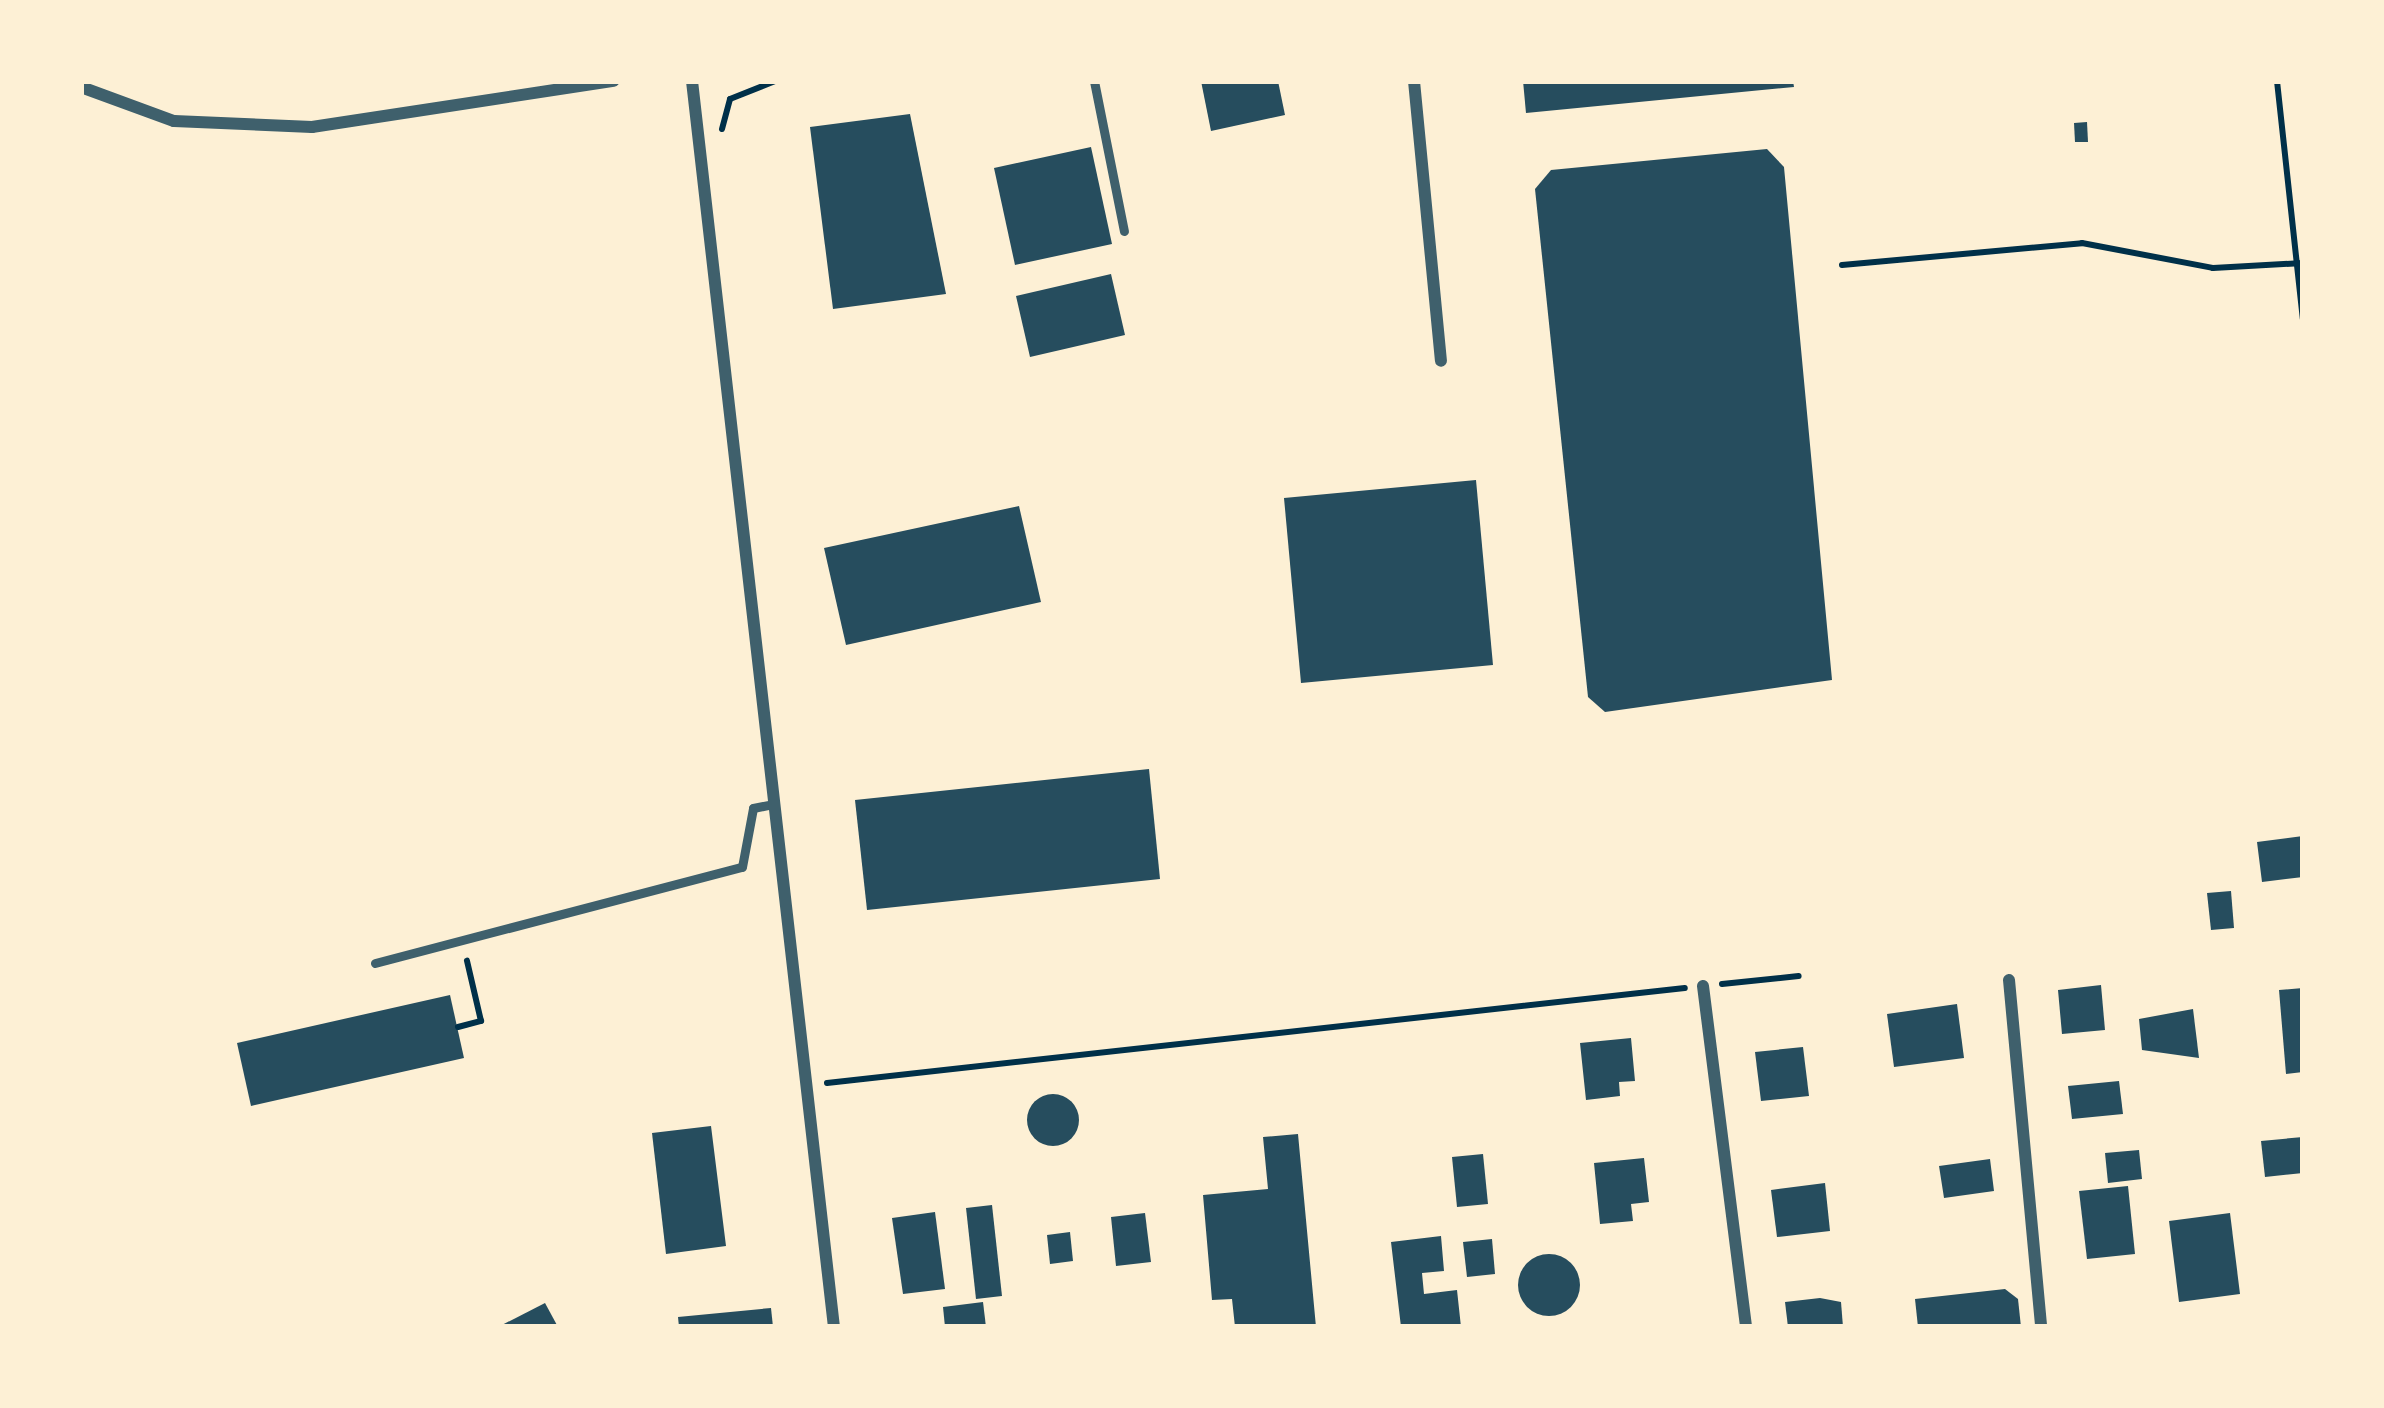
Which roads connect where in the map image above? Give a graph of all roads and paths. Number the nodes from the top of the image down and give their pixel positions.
1 (614, 81) edge
2 (692, 81) edge
3 (1094, 81) edge
4 (1414, 81) edge
5 (2276, 81) edge
6 (81, 87) edge
7 (1124, 231) dead end
8 (2300, 263) edge
9 (1842, 265) dead end
10 (2303, 320) edge
11 (1441, 361) dead end
12 (773, 804) junction
13 (463, 942) junction
14 (375, 962) dead end
15 (1799, 976) dead end
16 (2009, 980) dead end
17 (1702, 986) junction
18 (458, 1027) dead end
19 (806, 1086) junction
20 (834, 1327) edge
21 (1746, 1327) edge
22 (2041, 1327) edge

1 - 6 street
2 - 12 street
3 - 7 lane
4 - 11 street
5 - 8 path
8 - 9 path
8 - 10 path
12 - 13 lane
12 - 19 street
13 - 14 lane
13 - 18 path
15 - 17 path
16 - 22 street
17 - 19 path
17 - 21 street
19 - 20 street

